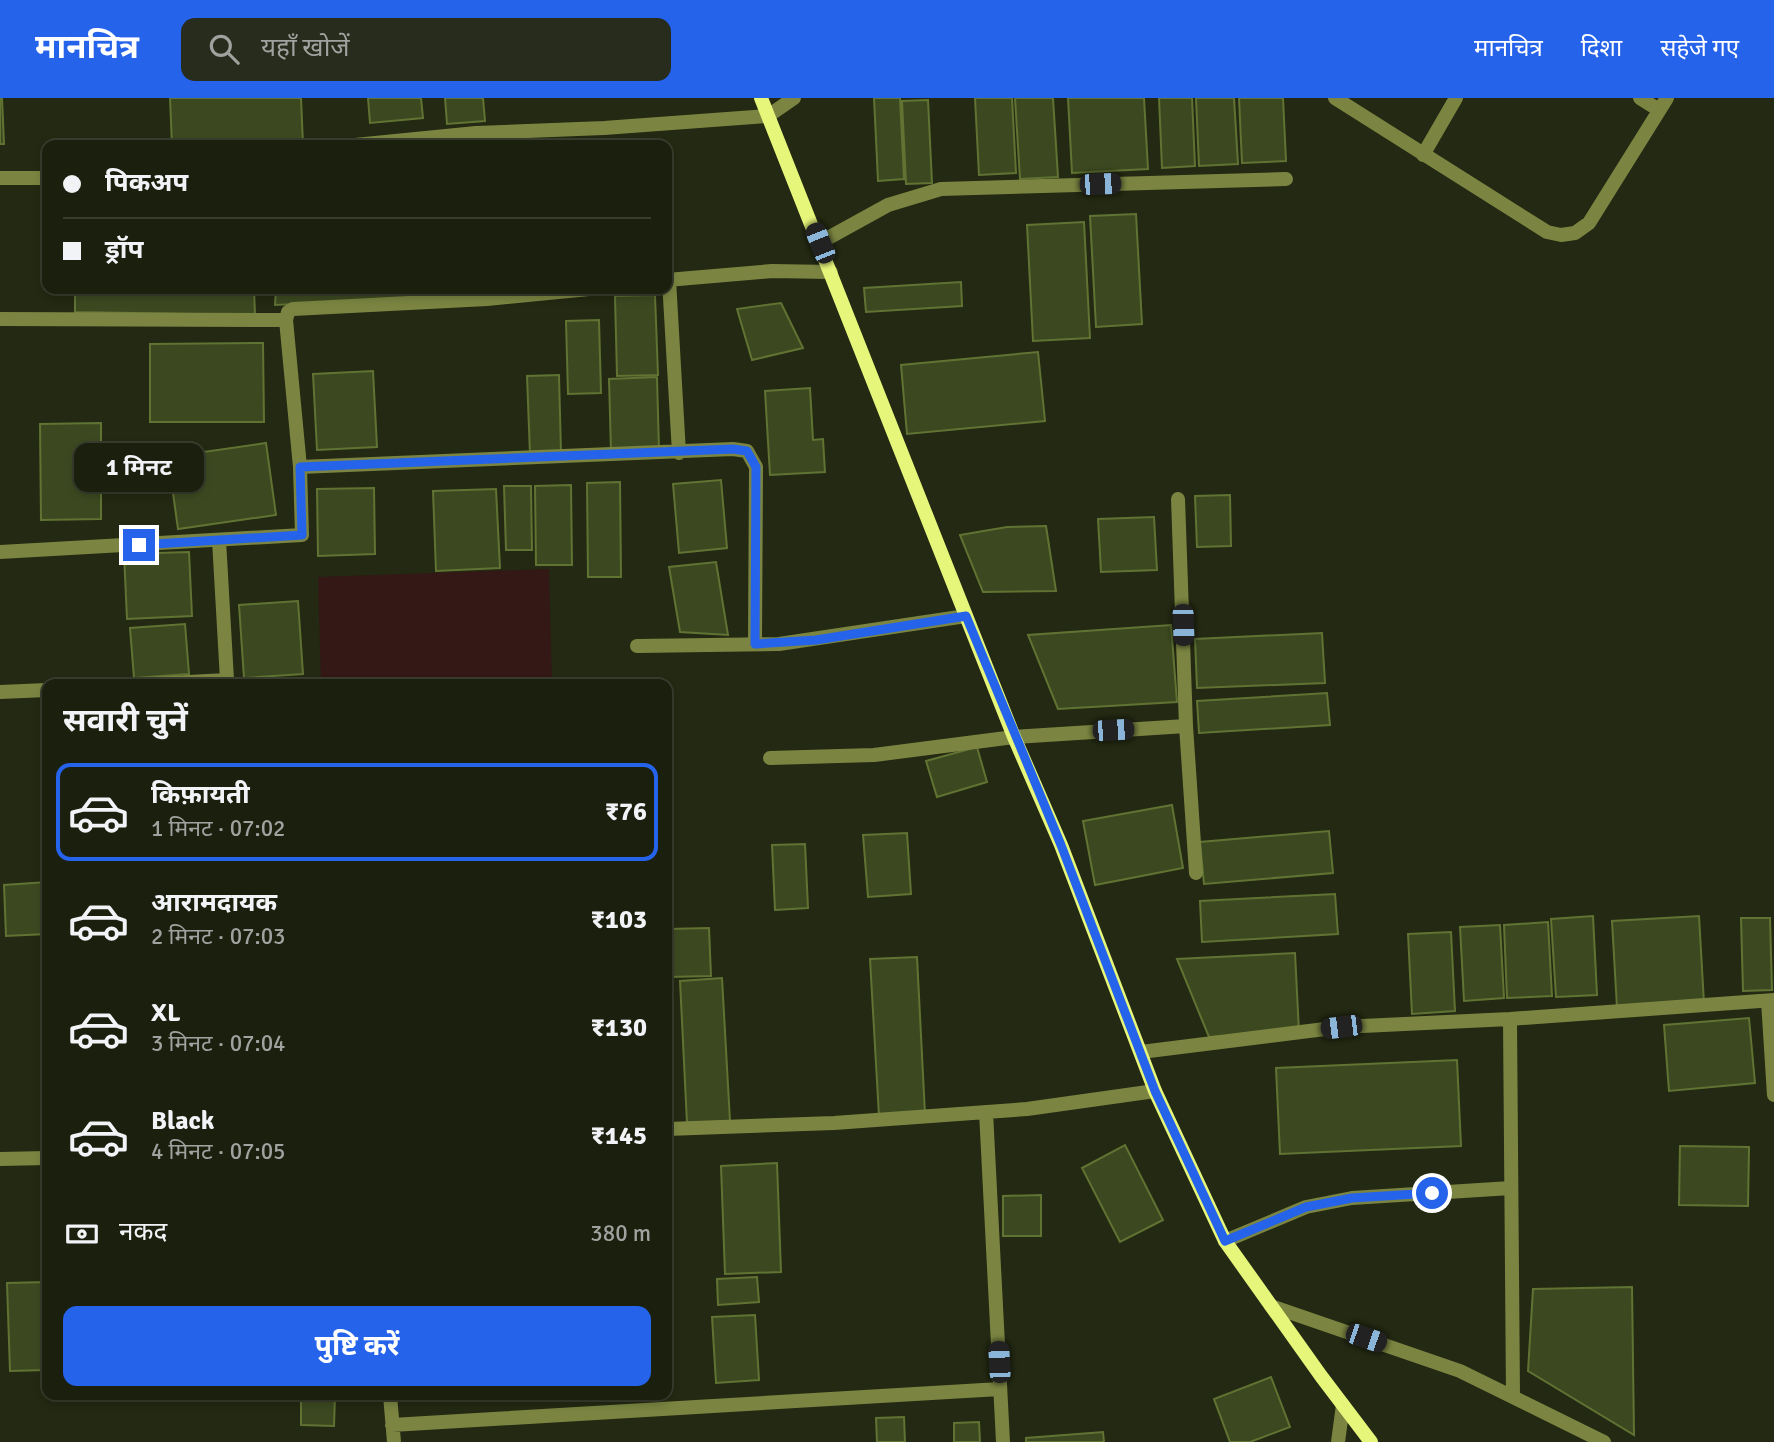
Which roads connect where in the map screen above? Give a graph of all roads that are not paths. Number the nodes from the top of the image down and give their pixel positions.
1 (761, 98) edge
2 (794, 98) edge
3 (1335, 98) edge
4 (1456, 98) edge
5 (1640, 98) edge
6 (1663, 104) edge
7 (768, 116) junction
8 (405, 140) edge
9 (1423, 155) junction
10 (0, 178) edge
11 (42, 178) edge
12 (1286, 179) dead end
13 (820, 243) junction
14 (831, 272) junction
15 (672, 280) edge
16 (538, 294) edge
17 (669, 294) edge
18 (0, 319) edge
19 (286, 320) junction
20 (679, 453) junction
21 (300, 467) junction
22 (1178, 499) dead end
23 (219, 540) junction
24 (0, 552) edge
25 (966, 616) junction
26 (755, 644) junction
27 (637, 646) dead end
28 (227, 679) edge
29 (42, 690) edge
30 (0, 692) edge
31 (1186, 726) junction
32 (1014, 737) junction
33 (770, 758) dead end
34 (1196, 873) dead end
35 (1771, 1000) edge
36 (1510, 1019) junction
37 (1141, 1052) junction
38 (1155, 1091) junction
39 (1774, 1095) edge
40 (986, 1112) junction
41 (672, 1129) edge
42 (42, 1158) edge
43 (0, 1159) edge
44 (1511, 1188) junction
45 (1225, 1241) junction
46 (1271, 1306) junction
47 (1000, 1390) junction
48 (1513, 1397) junction
49 (390, 1400) edge
50 (1343, 1405) junction
51 (393, 1425) junction
52 (394, 1442) edge
53 (1003, 1442) edge
54 (1338, 1442) edge
55 (1371, 1442) edge
56 (1604, 1442) edge

1 - 7 street
2 - 7 street
3 - 9 street
4 - 9 street
5 - 6 street
6 - 9 street
7 - 8 street
7 - 13 street
10 - 11 street
12 - 13 street
13 - 14 street
14 - 15 street
14 - 25 street
16 - 19 street
17 - 20 street
18 - 19 street
19 - 21 street
20 - 21 street
20 - 26 street
21 - 23 street
22 - 31 street
23 - 24 street
23 - 28 street
25 - 26 street
25 - 32 street
26 - 27 street
29 - 30 street
31 - 32 street
31 - 34 street
32 - 33 street
32 - 37 street
35 - 36 street
35 - 39 street
36 - 37 street
36 - 44 street
37 - 38 street
38 - 40 street
38 - 45 street
40 - 41 street
40 - 47 street
42 - 43 street
44 - 45 street
44 - 48 street
45 - 46 street
46 - 48 street
46 - 50 street
47 - 51 street
47 - 53 street
48 - 56 street
49 - 51 street
50 - 54 street
50 - 55 street
51 - 52 street

